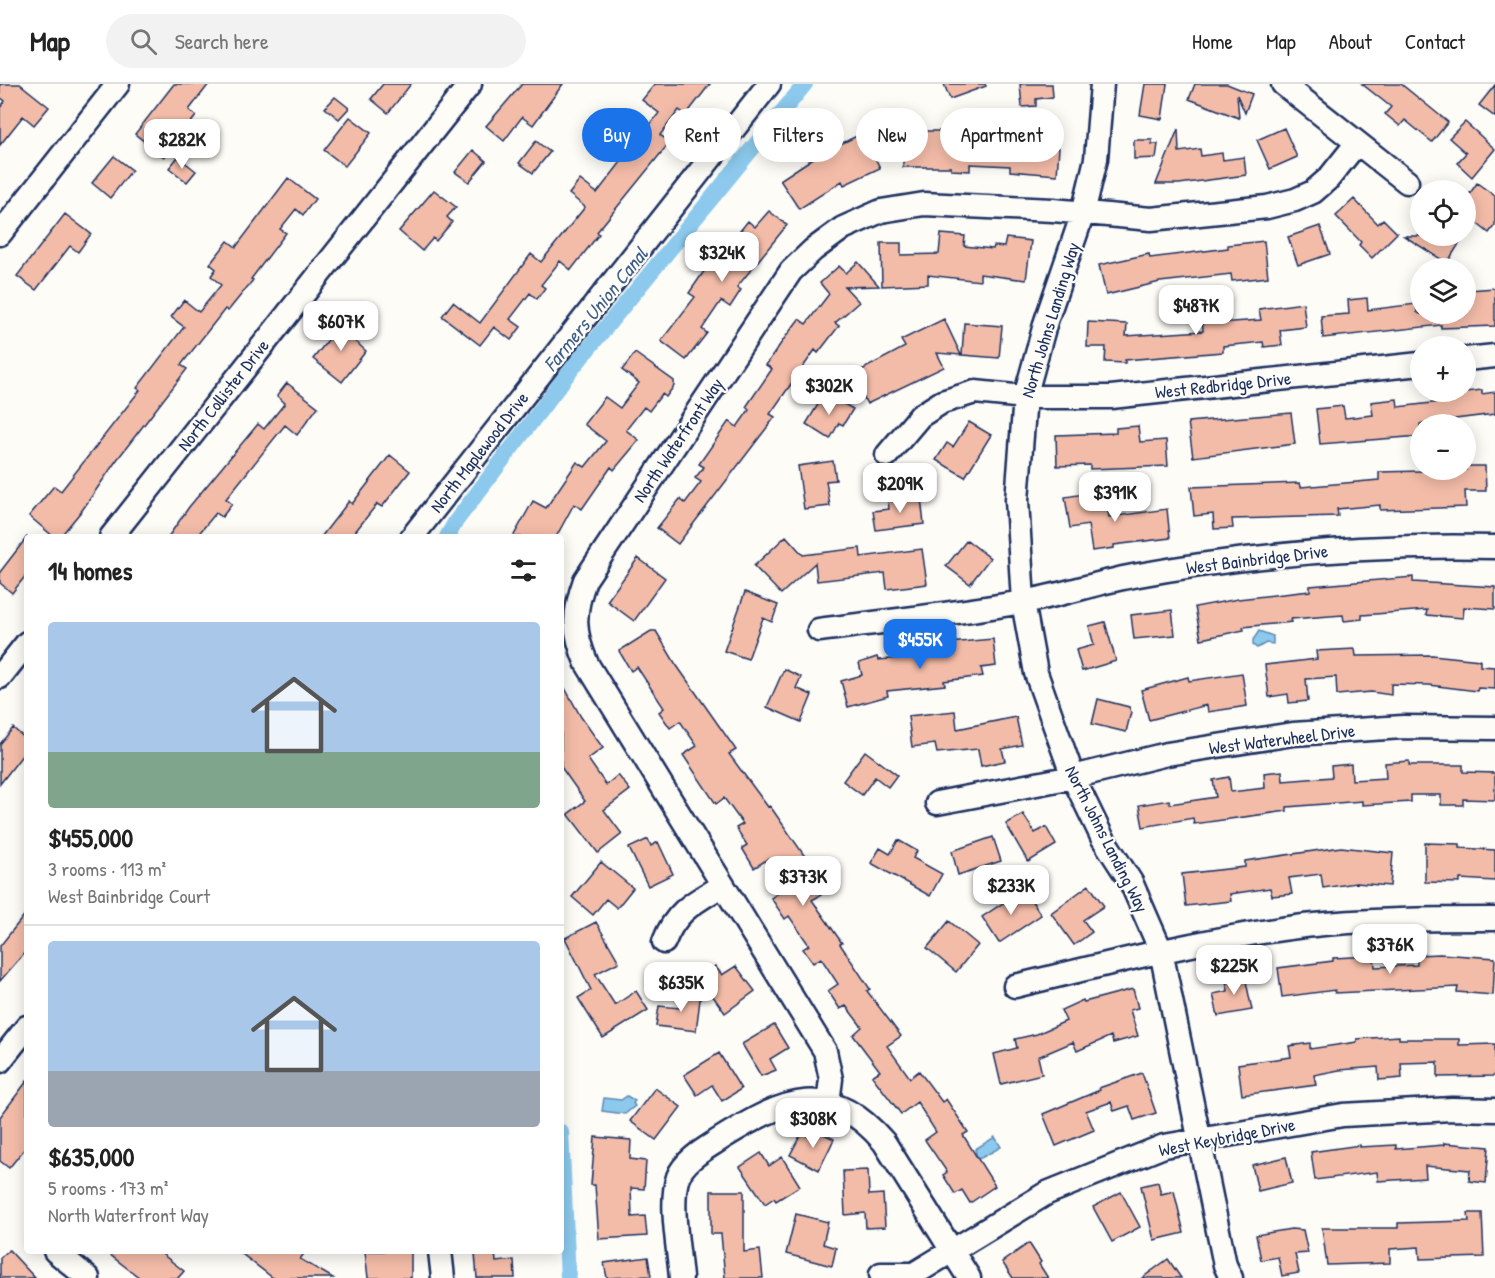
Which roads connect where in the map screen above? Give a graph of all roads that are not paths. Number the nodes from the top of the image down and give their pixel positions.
1 (118, 84) edge
2 (470, 84) edge
3 (769, 84) edge
4 (1102, 84) edge
5 (1283, 84) edge
6 (1357, 143) junction
7 (1407, 182) dead end
8 (1083, 213) junction
9 (0, 234) edge
10 (1495, 356) edge
11 (1476, 358) edge
12 (1410, 365) edge
13 (1025, 397) junction
14 (887, 455) dead end
15 (113, 534) edge
16 (414, 534) edge
17 (1495, 546) edge
18 (1023, 602) junction
19 (819, 630) dead end
20 (24, 647) edge
21 (0, 677) edge
22 (1495, 728) edge
23 (1072, 777) junction
24 (937, 803) dead end
25 (723, 885) junction
26 (1495, 919) edge
27 (664, 942) dead end
28 (1161, 951) junction
29 (1015, 986) dead end
30 (24, 1031) edge
31 (0, 1061) edge
32 (828, 1103) junction
33 (1495, 1110) edge
34 (1199, 1139) junction
35 (952, 1252) junction
36 (59, 1254) edge
37 (440, 1254) edge
38 (881, 1274) dead end
39 (88, 1278) edge
40 (443, 1278) edge
41 (681, 1278) edge
42 (969, 1278) edge
43 (1231, 1278) edge

1 - 9 street
2 - 15 street, North Collister Drive
3 - 16 street, North Maplewood Drive
4 - 8 street, North Johns Landing Way
5 - 6 street
6 - 7 street
6 - 8 street, North Waterfront Way
8 - 13 street, North Johns Landing Way
8 - 25 street, North Waterfront Way
10 - 11 street
12 - 13 street, West Redbridge Drive
13 - 14 street, West Redbridge Drive
13 - 18 street, North Johns Landing Way
17 - 18 street, West Bainbridge Drive
18 - 19 street, West Bainbridge Drive
18 - 23 street, North Johns Landing Way
20 - 21 street
22 - 23 street, West Waterwheel Drive
23 - 24 street, West Waterwheel Drive
23 - 28 street, North Johns Landing Way
25 - 27 street
25 - 32 street, North Waterfront Way
26 - 28 street
28 - 29 street
28 - 34 street, North Johns Landing Way
30 - 31 street
32 - 35 street
32 - 41 street
33 - 34 street, West Keybridge Drive
34 - 35 street, West Keybridge Drive
34 - 43 street, North Johns Landing Way
35 - 38 street, West Keybridge Drive
35 - 42 street
36 - 39 street
37 - 40 street

